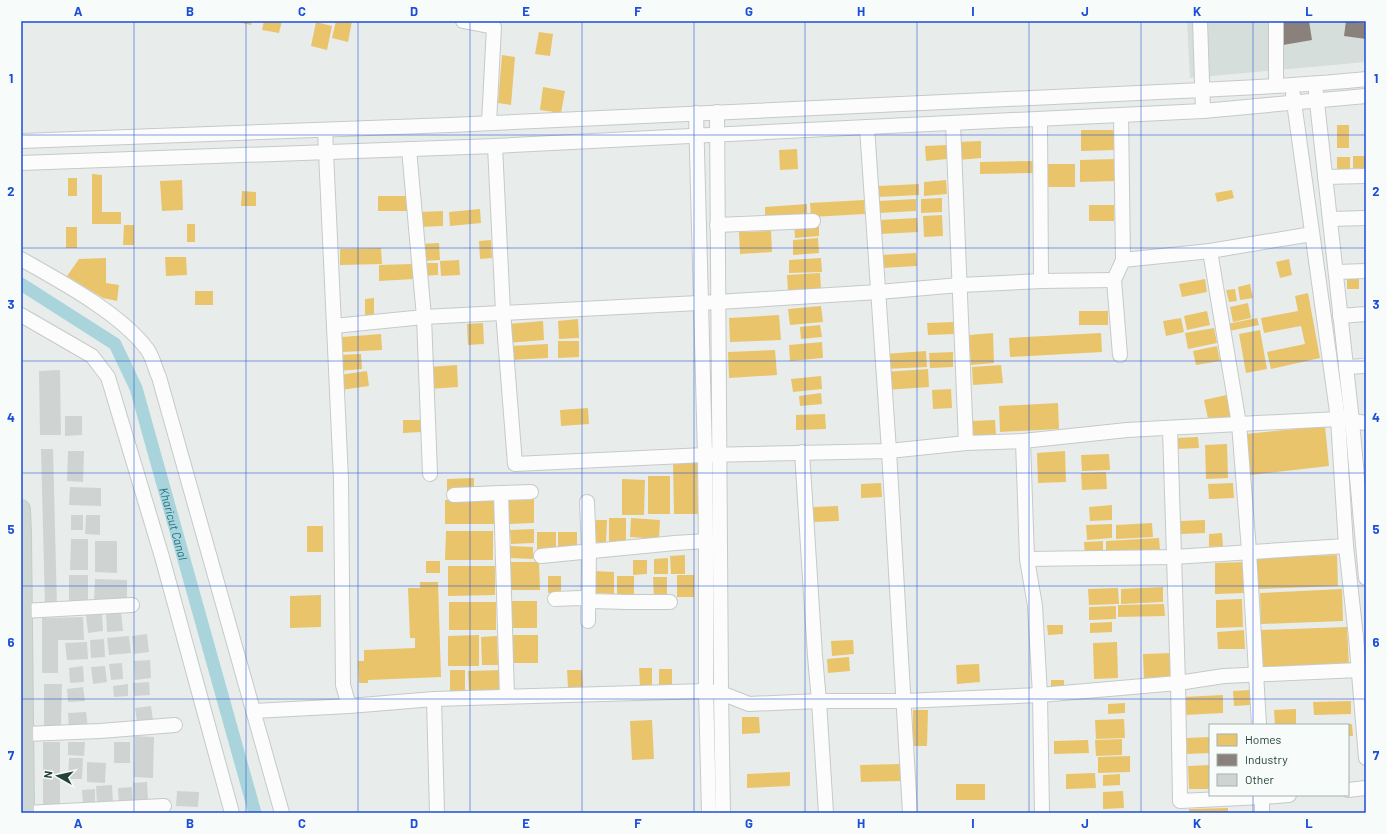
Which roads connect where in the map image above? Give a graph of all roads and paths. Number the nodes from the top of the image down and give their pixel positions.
1 (464, 21) edge
2 (1200, 21) edge
3 (1276, 21) edge
4 (1366, 79) edge
5 (1292, 84) junction
6 (1315, 84) junction
7 (1276, 85) junction
8 (1202, 90) junction
9 (1366, 96) edge
10 (1317, 101) junction
11 (1294, 104) junction
12 (1203, 111) junction
13 (717, 112) junction
14 (696, 113) junction
15 (1121, 115) junction
16 (1040, 119) junction
17 (489, 123) junction
18 (953, 123) junction
19 (867, 127) junction
20 (324, 130) junction
21 (716, 135) junction
22 (697, 136) junction
23 (21, 141) edge
24 (495, 146) junction
25 (409, 149) junction
26 (326, 152) junction
27 (21, 163) edge
28 (1366, 176) edge
29 (1325, 177) junction
30 (1366, 218) edge
31 (1330, 219) junction
32 (813, 221) dead end
33 (717, 225) junction
34 (1312, 234) junction
35 (1210, 251) junction
36 (21, 259) edge
37 (1122, 260) junction
38 (1336, 272) junction
39 (1366, 272) edge
40 (1114, 280) junction
41 (1041, 281) junction
42 (960, 285) junction
43 (878, 292) junction
44 (718, 302) junction
45 (701, 303) junction
46 (503, 312) junction
47 (1366, 314) edge
48 (21, 315) edge
49 (424, 316) junction
50 (1340, 316) junction
51 (334, 326) junction
52 (1120, 355) dead end
53 (1366, 366) edge
54 (1346, 367) junction
55 (1338, 419) junction
56 (1359, 422) edge
57 (1239, 424) junction
58 (1170, 429) junction
59 (1023, 441) junction
60 (966, 443) junction
61 (889, 451) junction
62 (802, 452) junction
63 (719, 454) junction
64 (705, 455) junction
65 (430, 474) dead end
66 (531, 492) dead end
67 (501, 493) junction
68 (454, 495) dead end
69 (587, 502) dead end
70 (21, 509) edge
71 (706, 541) junction
72 (1346, 546) junction
73 (1365, 546) edge
74 (588, 551) junction
75 (1249, 551) junction
76 (541, 556) dead end
77 (1174, 557) junction
78 (1027, 559) junction
79 (1366, 578) edge
80 (555, 599) dead end
81 (588, 600) junction
82 (670, 602) dead end
83 (132, 605) dead end
84 (23, 611) junction
85 (588, 621) dead end
86 (1361, 630) edge
87 (1359, 670) junction
88 (1256, 674) junction
89 (1178, 683) junction
90 (706, 690) junction
91 (720, 693) junction
92 (1040, 695) junction
93 (507, 696) junction
94 (434, 699) junction
95 (904, 700) junction
96 (819, 702) junction
97 (349, 706) junction
98 (253, 711) junction
99 (1258, 724) edge
100 (175, 725) dead end
101 (25, 734) junction
102 (1366, 758) edge
103 (1366, 788) edge
104 (1349, 790) edge
105 (1262, 796) edge
106 (164, 806) dead end
107 (25, 813) edge
108 (232, 813) edge
109 (282, 813) edge
110 (436, 813) edge
111 (709, 813) edge
112 (723, 813) edge
113 (826, 813) edge
114 (910, 813) edge
115 (1042, 813) edge
116 (1262, 813) edge

1 - 17 street
2 - 8 street
3 - 7 street
4 - 6 street
5 - 6 street
5 - 7 street
5 - 11 street
6 - 10 street
7 - 8 street
8 - 12 street
8 - 13 street
9 - 10 street
10 - 11 street
10 - 29 street
11 - 12 street
11 - 34 street
12 - 15 street
13 - 14 street
13 - 21 street
14 - 17 street
14 - 22 street
15 - 16 street
15 - 37 street
16 - 18 street
16 - 41 street
17 - 20 street
18 - 19 street
18 - 42 street
19 - 21 street
19 - 43 street
20 - 23 street
20 - 26 street
21 - 22 street
21 - 33 street
22 - 24 street
22 - 45 street
24 - 25 street
24 - 46 street
25 - 26 street
25 - 49 street
26 - 27 street
26 - 51 street
28 - 29 street
29 - 31 street
30 - 31 street
31 - 38 street
32 - 33 street
33 - 44 street
34 - 35 street
34 - 55 street
35 - 37 street
35 - 57 street
36 - 98 street
37 - 40 street
38 - 39 street
38 - 50 street
40 - 41 street
40 - 52 street
41 - 42 street
42 - 43 street
42 - 60 street
43 - 44 street
43 - 61 street
44 - 45 street
44 - 63 street
45 - 46 street
45 - 64 street
46 - 49 street
46 - 64 street
47 - 50 street
48 - 108 street
49 - 51 street
49 - 65 street
50 - 54 street
51 - 97 street
53 - 54 street
54 - 56 street
55 - 56 street
55 - 57 street
55 - 72 street
56 - 73 street
57 - 58 street
57 - 75 street
58 - 59 street
58 - 77 street
59 - 60 street
59 - 78 street
60 - 61 street
61 - 62 street
61 - 95 street
62 - 63 street
62 - 96 street
63 - 64 street
63 - 91 street
64 - 71 street
66 - 67 street
67 - 68 street
67 - 93 street
69 - 74 street
70 - 84 main road
71 - 74 street
71 - 90 street
72 - 75 street
72 - 86 street
73 - 79 street
74 - 76 street
74 - 81 street
75 - 77 street
75 - 88 street
77 - 78 street
77 - 89 street
78 - 92 street
80 - 81 street
81 - 82 street
81 - 85 street
83 - 84 street
84 - 101 main road
86 - 87 street
87 - 88 street
87 - 102 street
88 - 89 street
88 - 99 street
89 - 92 street
89 - 105 street
90 - 91 street
90 - 93 street
90 - 111 street
91 - 96 street
91 - 112 street
92 - 95 street
92 - 115 street
93 - 94 street
94 - 97 street
94 - 110 street
95 - 96 street
95 - 114 street
96 - 113 street
97 - 98 street
98 - 109 street
100 - 101 street
101 - 107 main road
103 - 104 street
105 - 116 street
106 - 107 street

